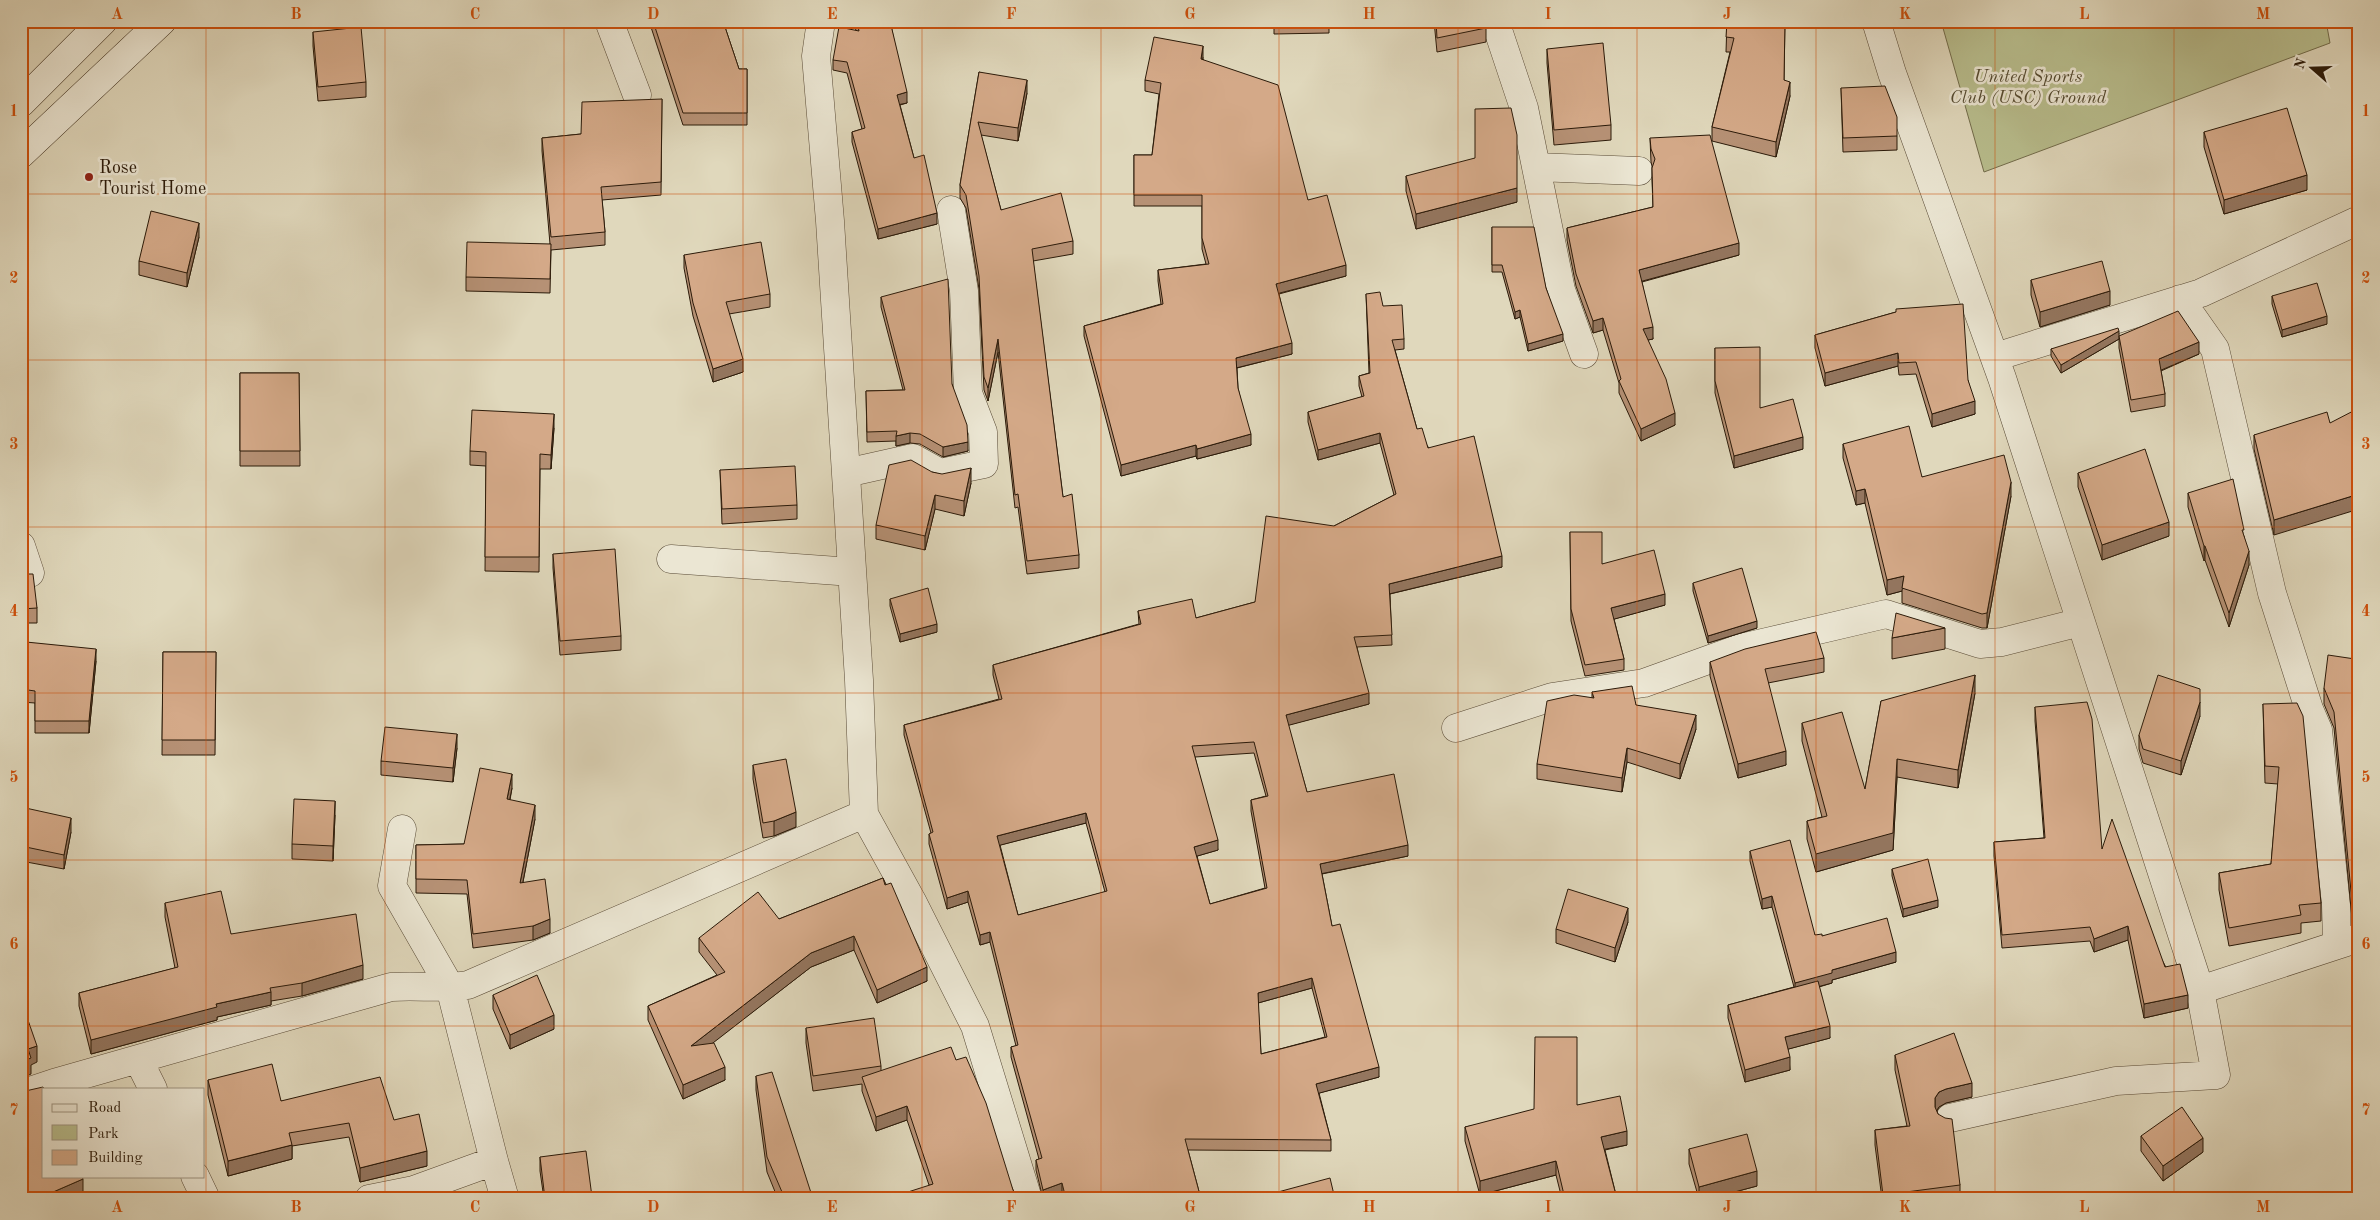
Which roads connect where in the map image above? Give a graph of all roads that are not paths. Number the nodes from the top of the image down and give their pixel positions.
1 (103, 21) edge
2 (162, 21) edge
3 (609, 21) edge
4 (821, 21) edge
5 (1495, 21) edge
6 (1876, 21) edge
7 (637, 95) dead end
8 (21, 103) edge
9 (21, 154) edge
10 (1536, 167) junction
11 (1639, 171) dead end
12 (951, 210) dead end
13 (2359, 220) edge
14 (2180, 299) junction
15 (1584, 354) dead end
16 (1995, 357) junction
17 (846, 473) junction
18 (21, 546) edge
19 (671, 559) dead end
20 (852, 572) junction
21 (30, 574) edge
22 (2081, 622) junction
23 (1456, 728) dead end
24 (864, 814) junction
25 (402, 829) dead end
26 (2348, 942) edge
27 (450, 987) junction
28 (2200, 990) junction
29 (138, 1059) junction
30 (152, 1088) edge
31 (21, 1094) edge
32 (1950, 1118) edge
33 (494, 1161) junction
34 (197, 1178) edge
35 (206, 1199) edge
36 (369, 1199) edge
37 (505, 1199) edge
38 (1028, 1199) edge

1 - 8 street
2 - 9 street
3 - 7 street
4 - 17 street
5 - 10 street
6 - 16 street
10 - 11 street
10 - 15 street
12 - 17 street
13 - 14 street
14 - 16 street
14 - 26 street
16 - 22 street
17 - 20 street
18 - 21 street
19 - 20 street
20 - 24 street
22 - 23 street
22 - 28 street
24 - 27 street
24 - 38 street
25 - 27 street
26 - 28 street
27 - 29 street
27 - 33 street
28 - 32 street
29 - 30 street
29 - 31 street
33 - 36 street
33 - 37 street
34 - 35 street

